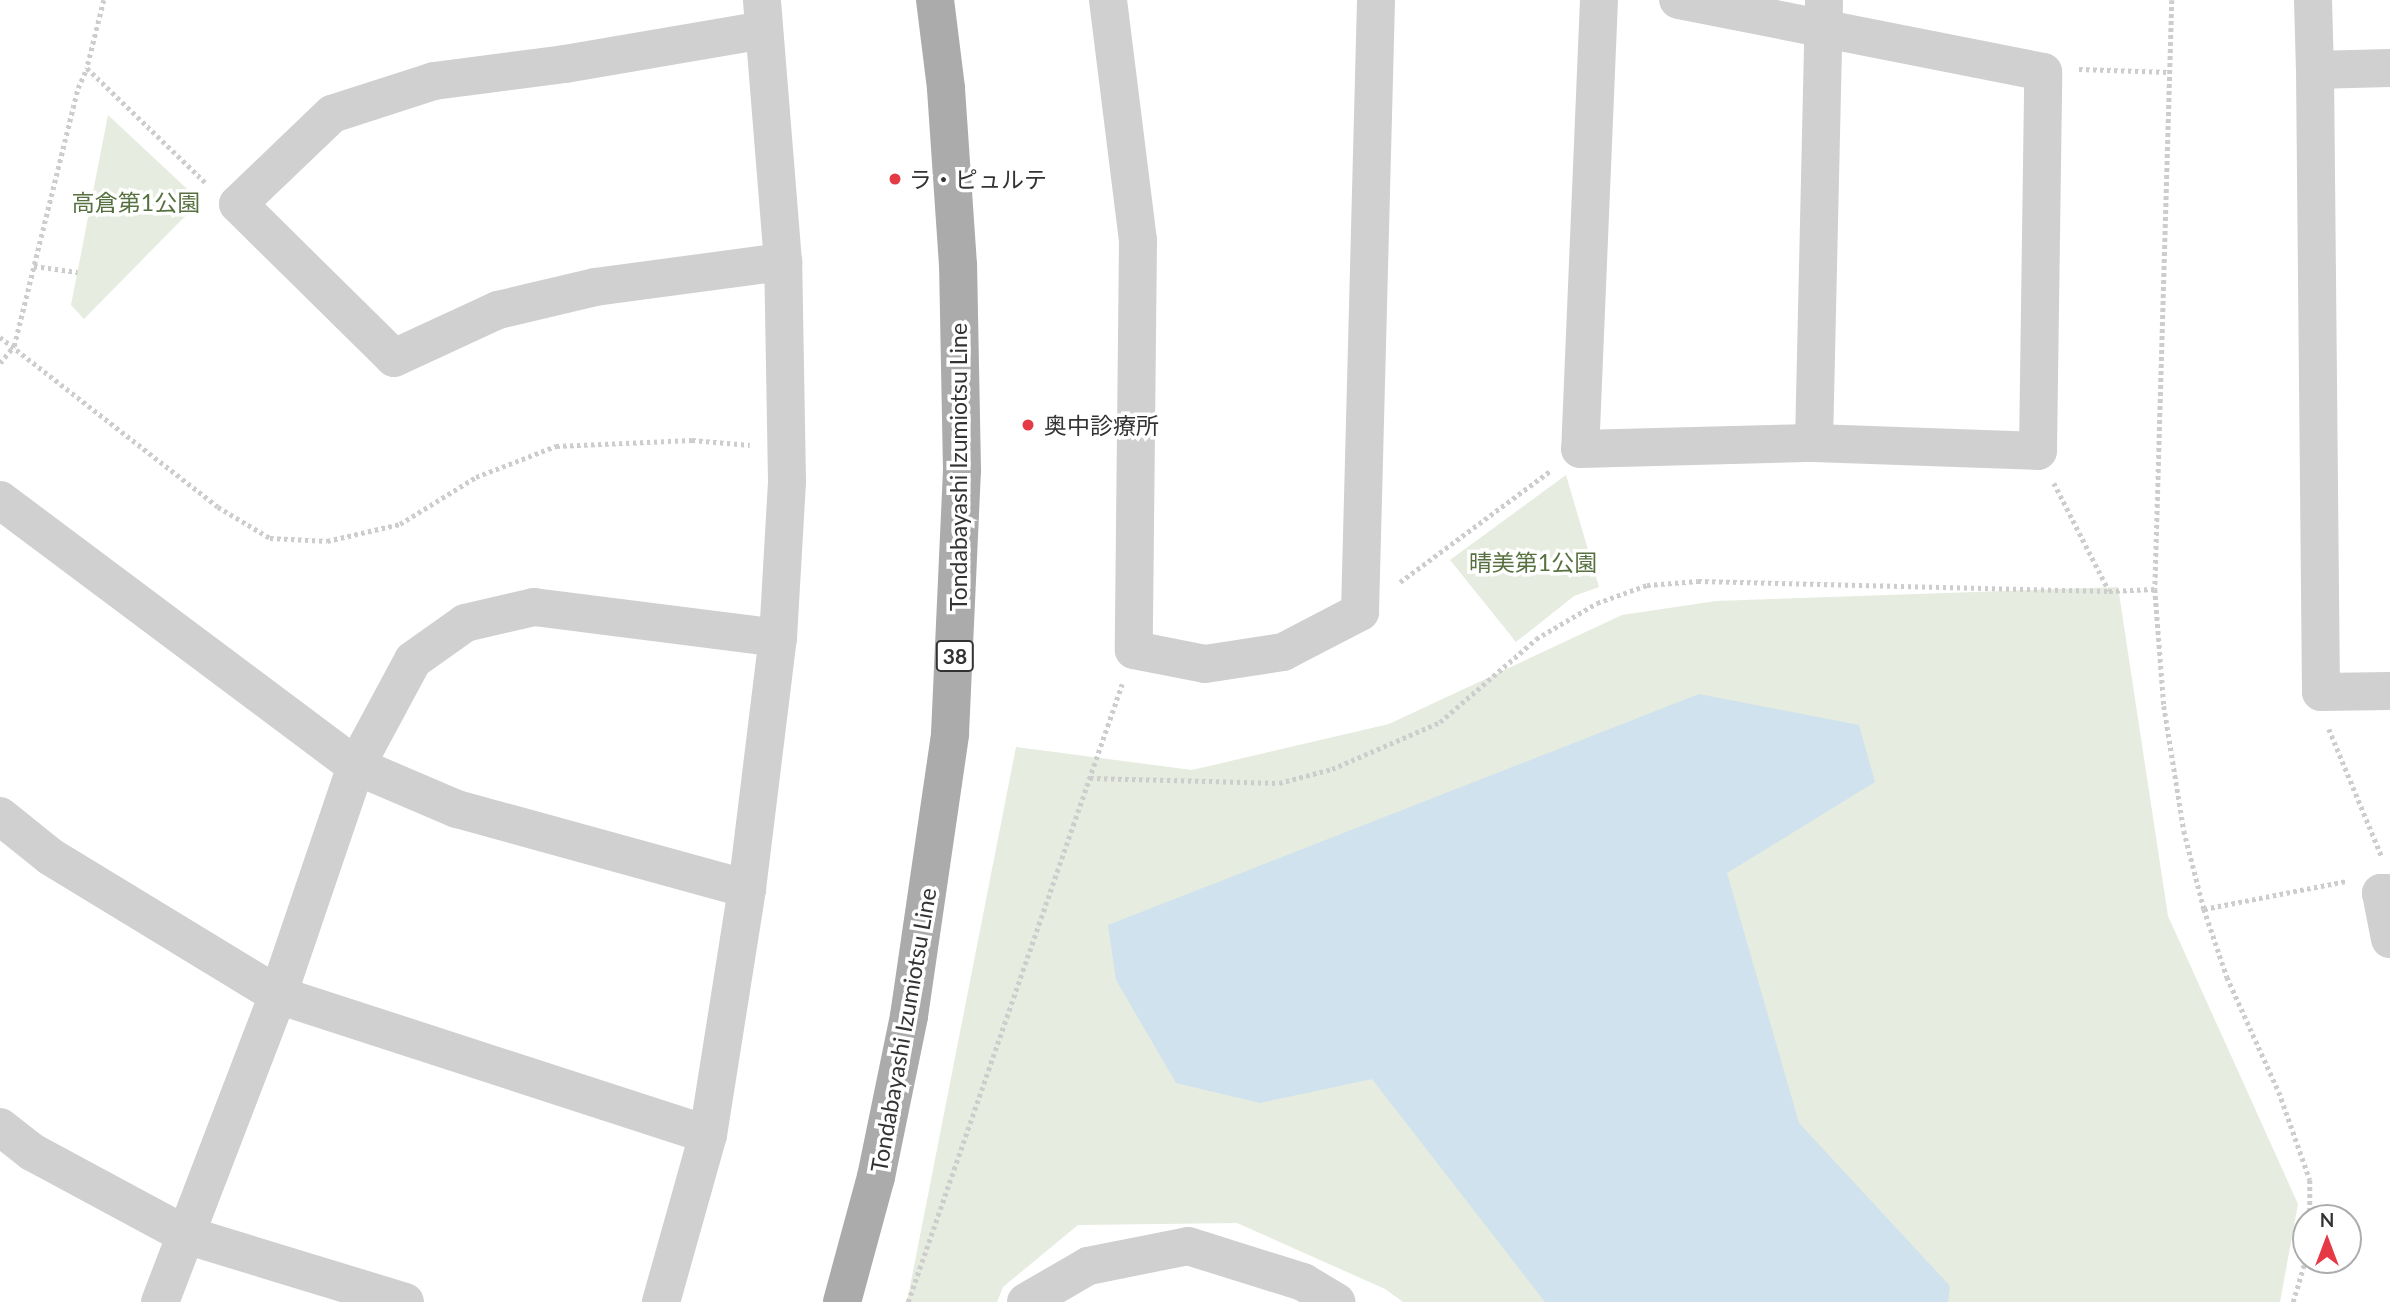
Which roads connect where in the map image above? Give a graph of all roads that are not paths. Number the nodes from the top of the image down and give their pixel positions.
1 (935, 0) edge
2 (1108, 0) edge
3 (1376, 0) edge
4 (1599, 0) edge
5 (1678, 0) edge
6 (2313, 0) edge
7 (763, 15) edge
8 (1824, 15) edge
9 (2390, 68) edge
10 (2315, 70) junction
11 (783, 261) junction
12 (1814, 443) junction
13 (0, 500) edge
14 (778, 638) junction
15 (2390, 691) edge
16 (356, 766) junction
17 (0, 816) edge
18 (2385, 884) edge
19 (747, 889) junction
20 (2390, 939) edge
21 (278, 995) junction
22 (0, 1127) edge
23 (708, 1135) junction
24 (186, 1235) junction
25 (160, 1302) edge
26 (405, 1302) edge
27 (661, 1302) edge
28 (842, 1302) edge
29 (1026, 1302) edge
30 (1336, 1302) edge

1 - 28 main road, Tondabayashi Izumiotsu Line / 38
2 - 3 street
4 - 12 street
5 - 8 street
6 - 10 street
7 - 11 street
7 - 11 street
8 - 12 street
8 - 12 street
9 - 10 street
10 - 15 street
11 - 14 street
13 - 16 street
14 - 16 street
14 - 19 street
16 - 19 street
16 - 21 street
17 - 21 street
18 - 20 street
19 - 23 street
21 - 23 street
21 - 24 street
22 - 24 street
23 - 27 street
24 - 25 street
24 - 26 street
29 - 30 street

